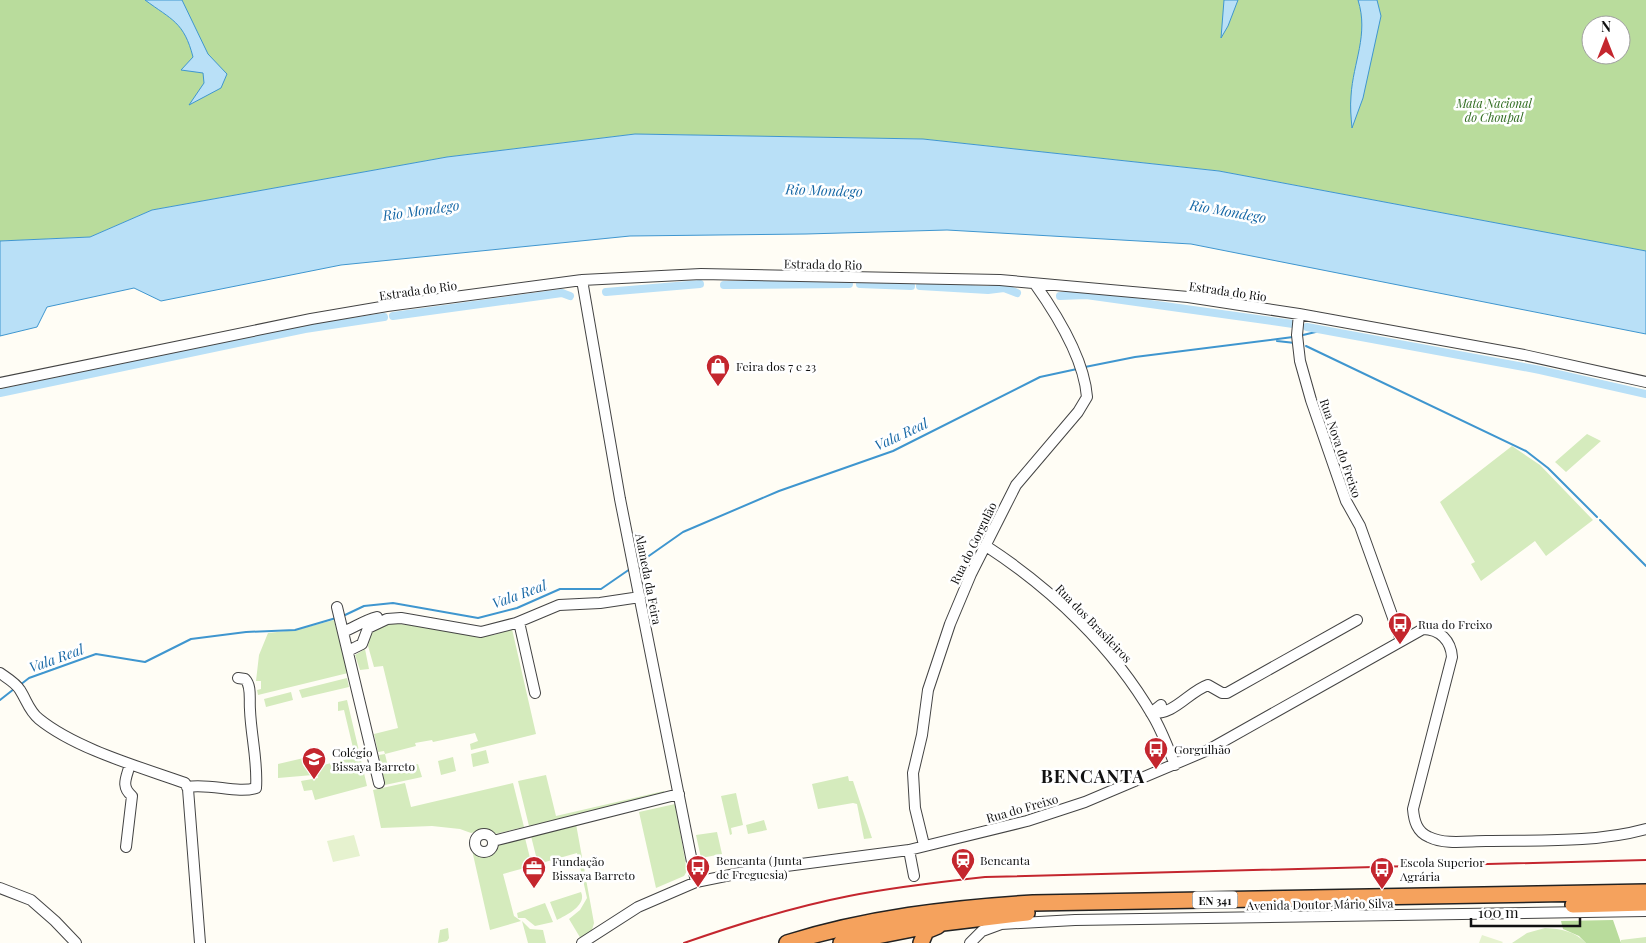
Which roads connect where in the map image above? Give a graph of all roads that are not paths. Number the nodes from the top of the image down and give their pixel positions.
1 (582, 280) junction
2 (1035, 284) junction
3 (1299, 314) junction
4 (1646, 382) edge
5 (0, 384) edge
6 (986, 546) junction
7 (639, 594) junction
8 (336, 607) dead end
9 (1357, 620) dead end
10 (519, 622) junction
11 (355, 627) junction
12 (343, 632) junction
13 (366, 632) junction
14 (1401, 640) junction
15 (348, 651) junction
16 (0, 673) edge
17 (238, 678) dead end
18 (535, 693) dead end
19 (1161, 705) dead end
20 (1151, 713) junction
21 (130, 764) junction
22 (1175, 764) junction
23 (379, 783) dead end
24 (187, 787) junction
25 (679, 794) junction
26 (1646, 829) edge
27 (493, 841) dead end
28 (924, 845) junction
29 (126, 847) dead end
30 (909, 850) junction
31 (914, 876) dead end
32 (696, 882) junction
33 (1646, 892) edge
34 (2, 893) edge
35 (1646, 903) edge
36 (1646, 911) edge
37 (942, 923) junction
38 (886, 933) junction
39 (76, 943) edge
40 (200, 943) edge
41 (582, 943) edge
42 (788, 943) edge
43 (841, 943) edge
44 (913, 943) edge
45 (921, 943) edge
46 (970, 943) edge

1 - 2 street, Estrada do Rio
1 - 5 street, Estrada do Rio
1 - 7 street, Alameda da Feira
2 - 3 street, Estrada do Rio
2 - 6 street, Rua do Gorgulão
3 - 4 street, Estrada do Rio
3 - 14 street, Rua Nova do Freixo
6 - 20 street, Rua dos Brasileiros
6 - 28 street, Rua do Gorgulão
7 - 10 street
7 - 11 street
7 - 25 street, Alameda da Feira
8 - 12 street
9 - 20 street
10 - 13 street
10 - 18 street
11 - 12 street
11 - 13 street
12 - 15 street
13 - 15 street
14 - 22 street, Rua do Freixo
14 - 26 street, Rua do Freixo
15 - 23 street
16 - 21 street
17 - 24 street
19 - 20 street
20 - 22 street, Rua dos Brasileiros
21 - 24 street
21 - 29 street
22 - 28 street, Rua do Freixo
24 - 40 street
25 - 27 street
25 - 32 street, Alameda da Feira
28 - 30 street, Rua do Freixo
30 - 31 street
30 - 32 street, Rua do Freixo
32 - 41 street, Rua do Freixo
33 - 42 highway, EN 341
34 - 39 street
35 - 37 highway, EN 341
36 - 46 street, Avenida Doutor Mário Silva
37 - 38 highway, EN 341
37 - 45 highway
38 - 43 highway
38 - 44 highway

